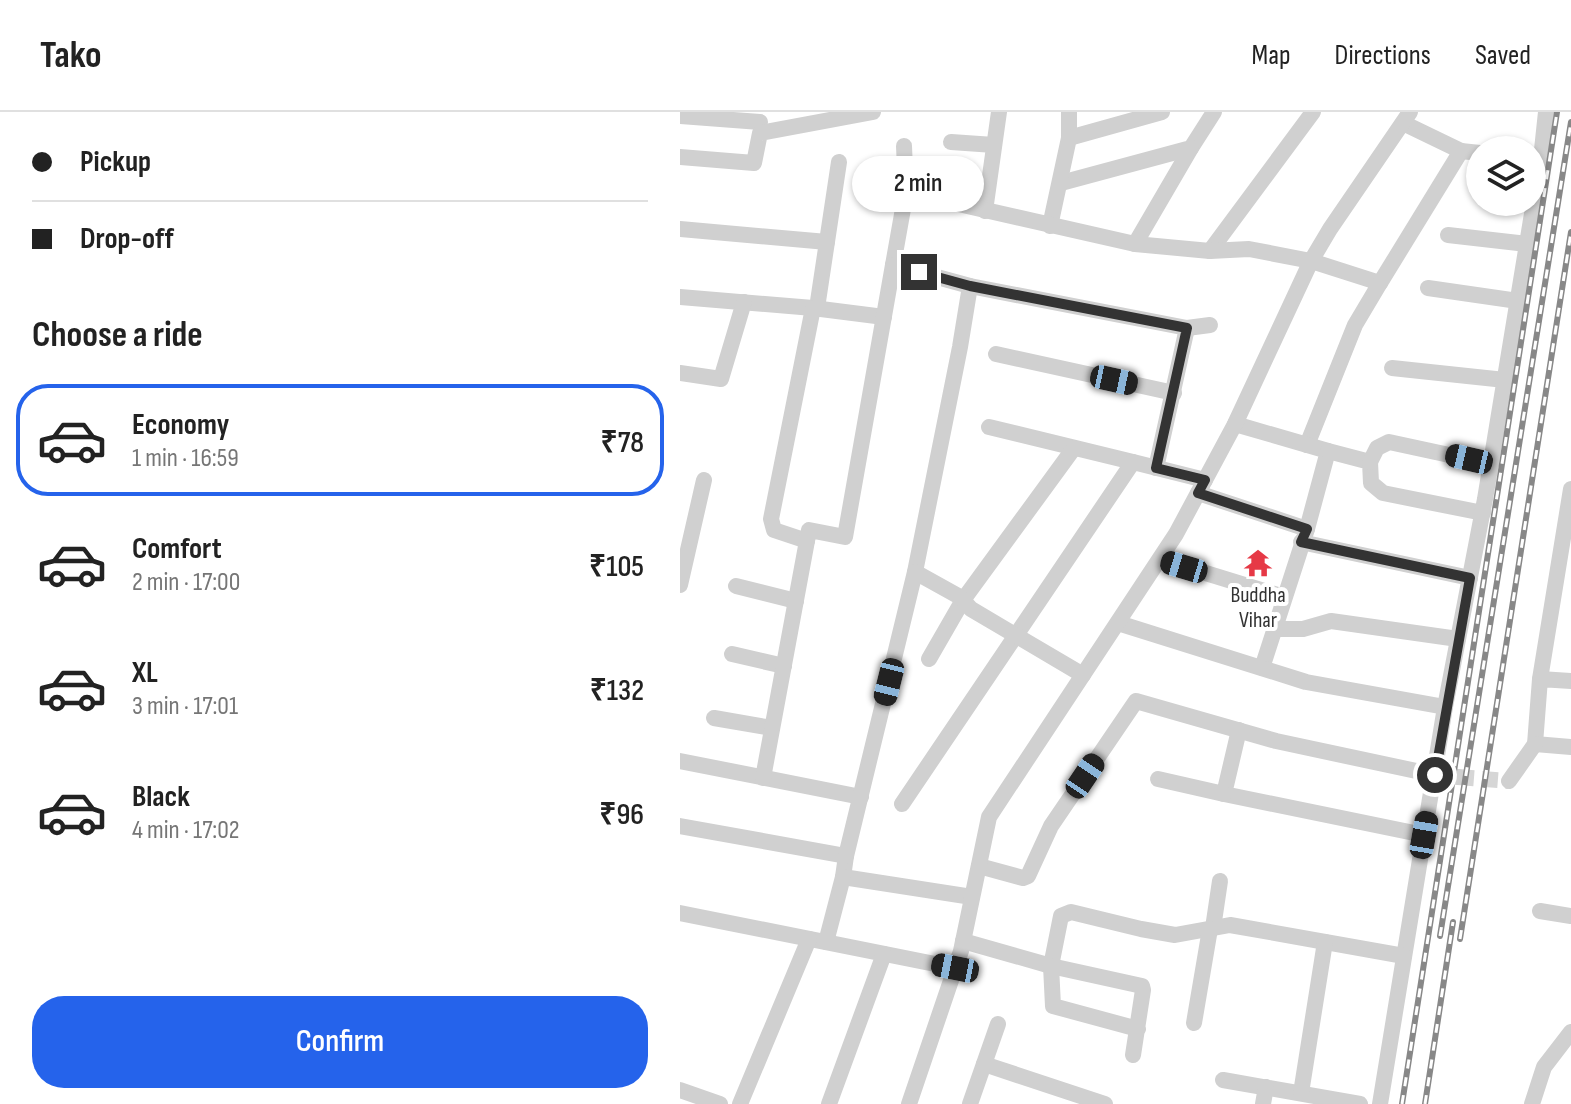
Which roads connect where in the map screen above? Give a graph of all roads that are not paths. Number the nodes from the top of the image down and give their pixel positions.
1 (873, 112) edge
2 (999, 112) edge
3 (1069, 112) edge
4 (1162, 112) edge
5 (1214, 112) edge
6 (1313, 112) edge
7 (1546, 112) edge
8 (680, 116) edge
9 (720, 116) edge
10 (826, 117) edge
11 (1406, 118) edge
12 (760, 122) edge
13 (1541, 136) edge
14 (1069, 138) junction
15 (951, 142) dead end
16 (994, 145) junction
17 (904, 146) dead end
18 (1191, 148) junction
19 (1461, 151) junction
20 (1466, 152) edge
21 (680, 157) edge
22 (839, 162) dead end
23 (1061, 183) junction
24 (906, 192) junction
25 (985, 211) junction
26 (1530, 216) edge
27 (1050, 226) junction
28 (680, 229) edge
29 (1448, 235) dead end
30 (827, 242) junction
31 (1135, 244) junction
32 (1527, 244) junction
33 (1210, 251) junction
34 (1311, 261) junction
35 (893, 265) junction
36 (1380, 283) junction
37 (970, 286) junction
38 (1428, 288) dead end
39 (680, 297) edge
40 (1518, 301) junction
41 (744, 302) junction
42 (815, 308) junction
43 (884, 317) junction
44 (1210, 325) dead end
45 (1187, 328) junction
46 (996, 354) dead end
47 (1392, 368) dead end
48 (680, 373) edge
49 (1505, 380) junction
50 (1174, 393) junction
51 (1235, 424) junction
52 (989, 427) dead end
53 (1307, 445) junction
54 (1074, 448) junction
55 (1328, 451) junction
56 (1133, 462) junction
57 (1370, 462) junction
58 (1491, 464) junction
59 (1156, 468) junction
60 (704, 480) dead end
61 (1202, 487) junction
62 (1571, 489) edge
63 (1483, 513) junction
64 (1304, 536) junction
65 (807, 541) junction
66 (1160, 559) junction
67 (915, 572) junction
68 (1564, 572) edge
69 (1470, 578) junction
70 (680, 585) edge
71 (736, 586) dead end
72 (1284, 597) junction
73 (963, 600) junction
74 (796, 601) junction
75 (1118, 623) junction
76 (1274, 629) junction
77 (1015, 634) junction
78 (1458, 639) junction
79 (732, 654) dead end
80 (929, 659) dead end
81 (784, 666) junction
82 (1262, 668) junction
83 (1083, 675) junction
84 (1540, 679) junction
85 (1571, 681) edge
86 (1445, 707) junction
87 (714, 718) dead end
88 (772, 728) junction
89 (1239, 730) junction
90 (1535, 744) junction
91 (1571, 747) edge
92 (680, 761) edge
93 (1435, 775) junction
94 (1458, 777) tunnel mouth
95 (763, 778) junction
96 (1158, 779) dead end
97 (1509, 781) dead end
98 (1224, 794) junction
99 (861, 797) junction
100 (902, 804) dead end
101 (680, 826) edge
102 (1424, 835) junction
103 (846, 856) junction
104 (979, 866) junction
105 (843, 877) junction
106 (1220, 881) dead end
107 (972, 897) junction
108 (1540, 911) dead end
109 (680, 913) edge
110 (1571, 916) edge
111 (1211, 929) junction
112 (809, 939) junction
113 (963, 941) junction
114 (826, 942) junction
115 (1325, 942) junction
116 (884, 954) junction
117 (1404, 956) junction
118 (1051, 966) junction
119 (955, 968) junction
120 (1194, 1023) dead end
121 (998, 1024) dead end
122 (1138, 1029) junction
123 (1571, 1032) edge
124 (1133, 1055) dead end
125 (984, 1064) junction
126 (1223, 1080) dead end
127 (680, 1090) edge
128 (1265, 1096) edge
129 (1303, 1097) edge
130 (720, 1104) edge
131 (740, 1104) edge
132 (829, 1104) edge
133 (909, 1104) edge
134 (970, 1104) edge
135 (1105, 1104) edge
136 (1360, 1104) edge
137 (1380, 1104) edge
138 (1532, 1104) edge

1 - 10 street
2 - 16 street
3 - 14 street
4 - 14 street
5 - 18 street
6 - 33 street
7 - 13 street
8 - 9 street
9 - 12 street
10 - 12 street
11 - 19 street
11 - 34 street
12 - 21 street
14 - 23 street
15 - 16 street
16 - 25 street
17 - 24 street
18 - 23 street
18 - 31 street
19 - 20 street
19 - 36 street
22 - 30 street
23 - 27 street
24 - 25 street
24 - 35 street
25 - 27 street
26 - 32 street
27 - 31 street
28 - 30 street
29 - 32 street
30 - 42 street
31 - 33 street
32 - 40 street
33 - 34 street
34 - 36 street
34 - 51 street
35 - 37 street
35 - 43 street
36 - 53 street
37 - 45 street
37 - 67 street
38 - 40 street
39 - 41 street
40 - 49 street
41 - 42 street
41 - 48 street
42 - 43 street
42 - 65 street
43 - 65 street
44 - 45 street
45 - 50 street
46 - 50 street
47 - 49 street
49 - 58 street
50 - 59 street
51 - 53 street
51 - 61 street
52 - 54 street
53 - 55 street
54 - 56 street
54 - 73 street
55 - 57 street
55 - 64 street
56 - 59 street
56 - 77 street
57 - 58 street
57 - 63 street
58 - 63 street
59 - 61 street
60 - 70 street
61 - 64 street
61 - 66 street
62 - 68 street
63 - 69 street
64 - 69 street
64 - 72 street
65 - 74 street
66 - 72 street
66 - 75 street
67 - 73 street
67 - 99 street
68 - 84 street
69 - 78 street
71 - 74 street
72 - 76 street
73 - 77 street
73 - 80 street
74 - 81 street
75 - 82 street
75 - 83 street
76 - 78 street
76 - 82 street
77 - 83 street
77 - 100 street
78 - 86 street
79 - 81 street
81 - 88 street
82 - 86 street
83 - 104 street
84 - 85 street
84 - 90 street
86 - 93 street
87 - 88 street
88 - 95 street
89 - 93 street
89 - 98 street
89 - 104 street
90 - 91 street
90 - 97 street
92 - 95 street
93 - 94 street
93 - 102 street
95 - 99 street
96 - 98 street
98 - 102 street
99 - 103 street
101 - 103 street
102 - 117 street
103 - 105 street
104 - 107 street
105 - 107 street
105 - 114 street
106 - 111 street
107 - 113 street
108 - 110 street
109 - 112 street
111 - 115 street
111 - 118 street
111 - 120 street
112 - 114 street
112 - 131 street
113 - 118 street
113 - 119 street
114 - 116 street
115 - 117 street
115 - 129 street
116 - 119 street
116 - 132 street
117 - 137 street
118 - 122 street
118 - 122 street
119 - 133 street
121 - 125 street
122 - 124 street
123 - 138 street
125 - 134 street
125 - 135 street
126 - 128 street
127 - 130 street
128 - 129 street
129 - 136 street

